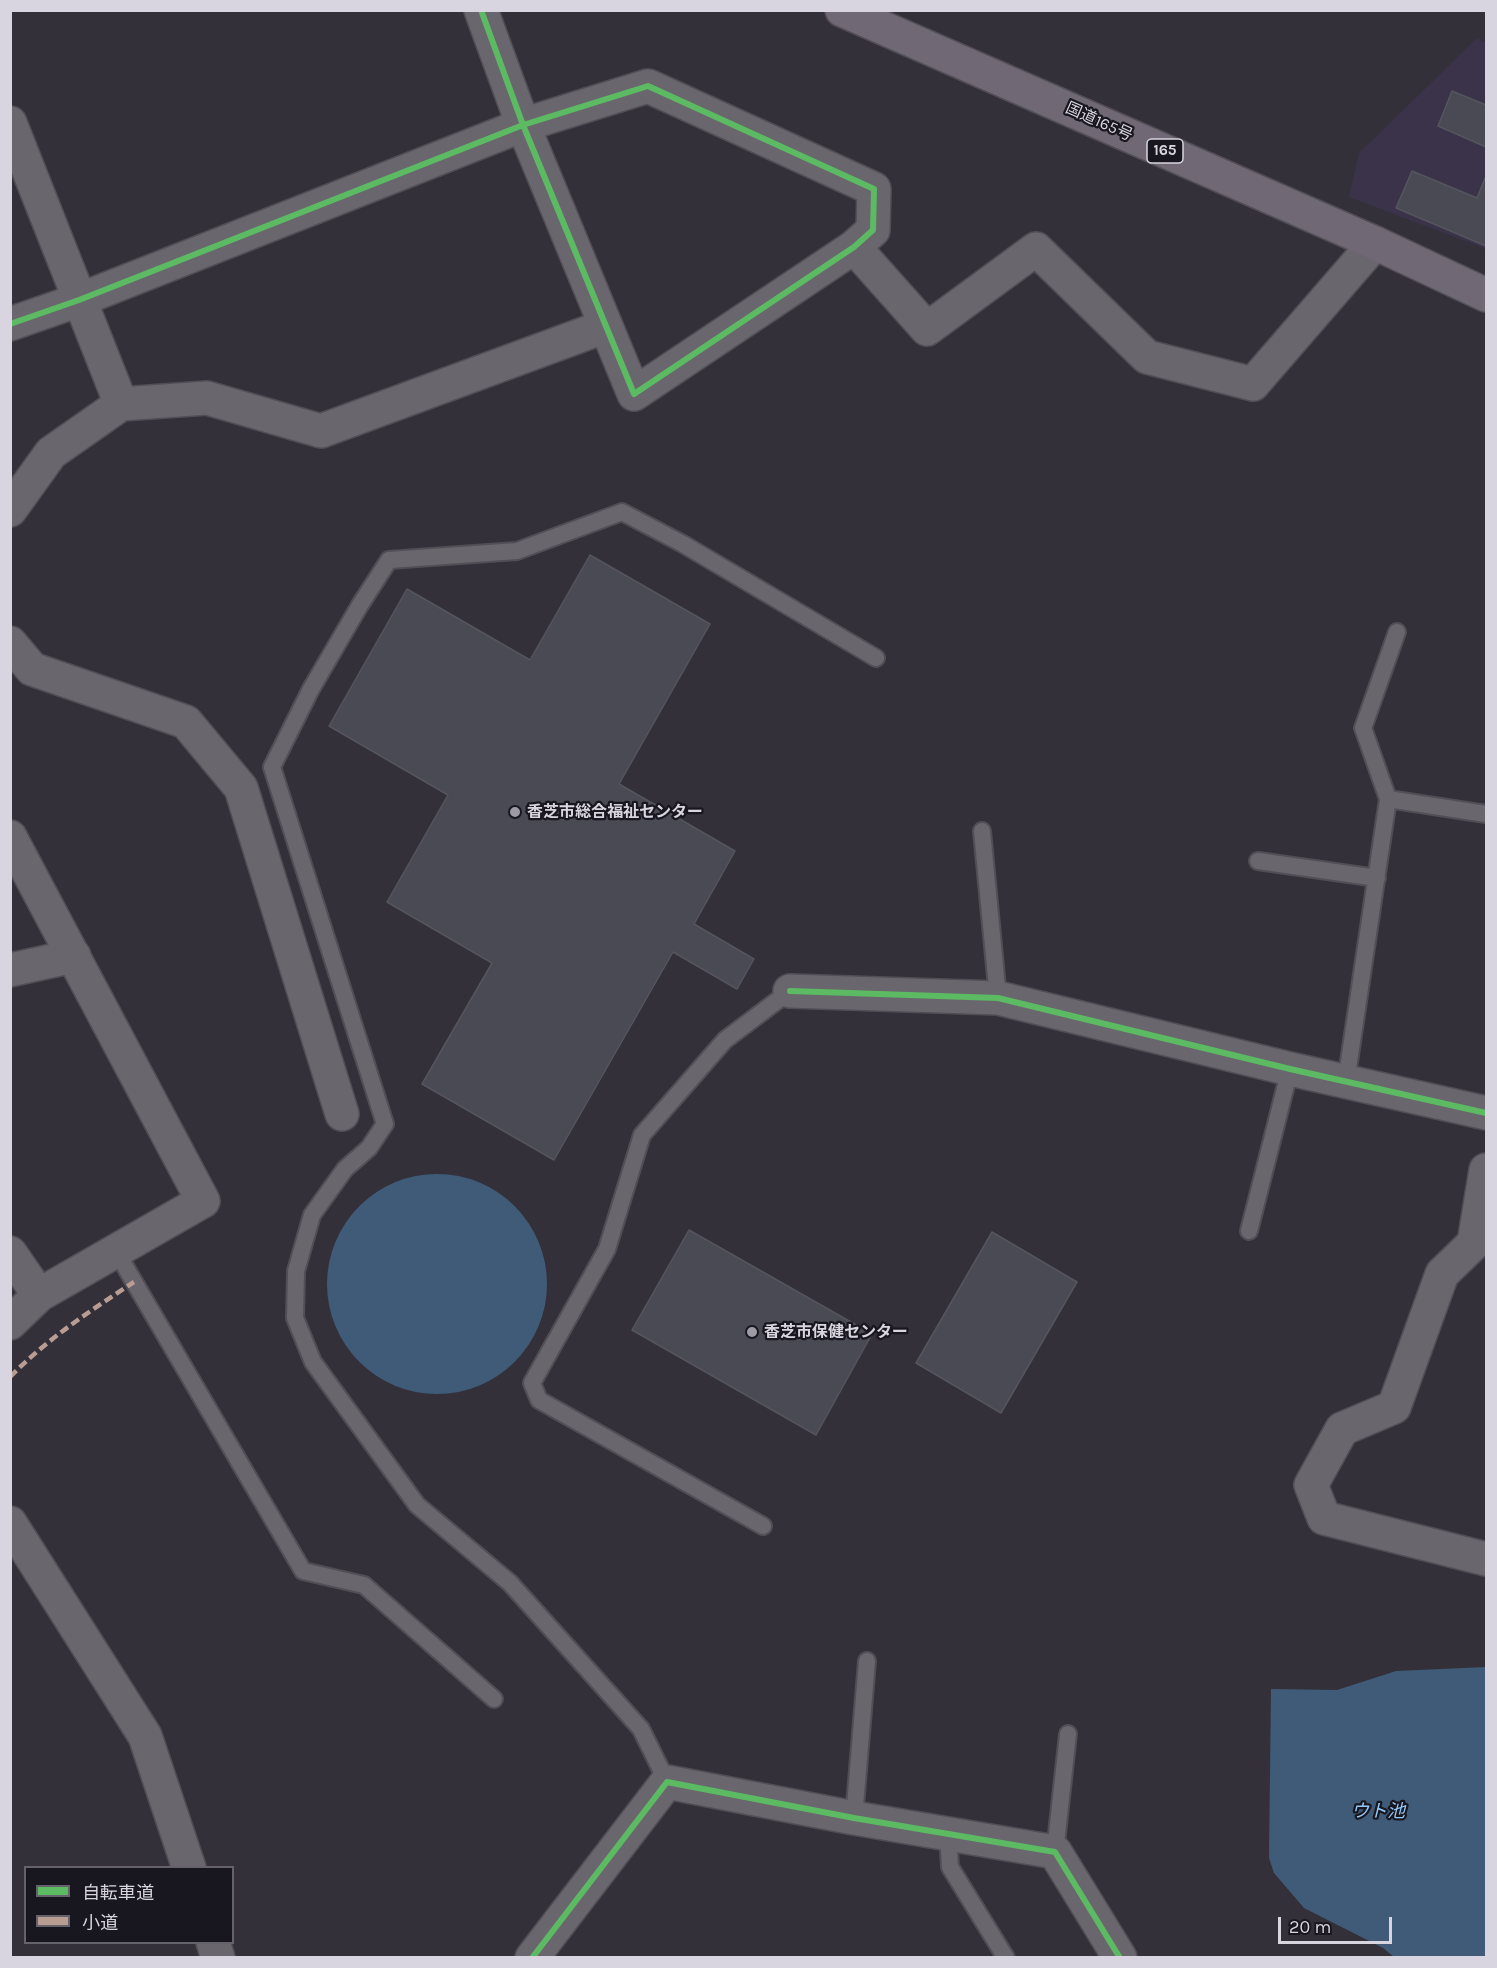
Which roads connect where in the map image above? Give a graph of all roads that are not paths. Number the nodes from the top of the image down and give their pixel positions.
1 (481, 10) edge
2 (842, 10) edge
3 (10, 123) edge
4 (523, 126) junction
5 (1375, 243) junction
6 (854, 247) junction
7 (1486, 295) edge
8 (80, 300) junction
9 (10, 324) edge
10 (606, 326) junction
11 (121, 404) junction
12 (10, 510) edge
13 (1397, 632) dead end
14 (10, 643) edge
15 (876, 658) dead end
16 (1388, 799) junction
17 (1486, 814) edge
18 (982, 831) dead end
19 (10, 837) edge
20 (1258, 861) dead end
21 (1377, 878) junction
22 (74, 956) junction
23 (10, 970) edge
24 (790, 991) joint
25 (998, 998) junction
26 (1290, 1069) junction
27 (1346, 1082) junction
28 (1486, 1113) edge
29 (342, 1114) dead end
30 (1486, 1170) edge
31 (1249, 1232) dead end
32 (1480, 1246) edge
33 (116, 1251) junction
34 (10, 1253) edge
35 (39, 1295) junction
36 (10, 1323) edge
37 (10, 1523) edge
38 (763, 1526) dead end
39 (1486, 1559) edge
40 (867, 1662) dead end
41 (494, 1699) dead end
42 (1068, 1734) dead end
43 (667, 1782) junction
44 (854, 1818) junction
45 (948, 1834) junction
46 (1055, 1852) junction
47 (188, 1866) edge
48 (532, 1958) edge
49 (1006, 1958) edge
50 (1120, 1958) edge

1 - 4 street
2 - 5 highway, 国道165号 / 165
3 - 8 street
4 - 6 street
4 - 8 street
4 - 10 street
5 - 6 street
5 - 7 highway, 国道165号 / 165
6 - 10 street
8 - 9 street
8 - 11 street
10 - 11 street
11 - 12 street
13 - 16 lane
14 - 29 street
15 - 43 lane
16 - 17 lane
16 - 21 lane
18 - 25 lane
19 - 22 street
20 - 21 lane
21 - 27 lane
22 - 23 street
22 - 33 street
24 - 25 street
24 - 38 lane
25 - 26 street
26 - 27 street
26 - 31 lane
27 - 28 street
30 - 32 street
32 - 39 street
33 - 35 street
33 - 41 lane
34 - 35 street
35 - 36 street
37 - 47 street
40 - 44 lane
42 - 46 lane
43 - 44 street
43 - 48 street
44 - 45 street
45 - 46 street
45 - 49 lane
46 - 50 street

